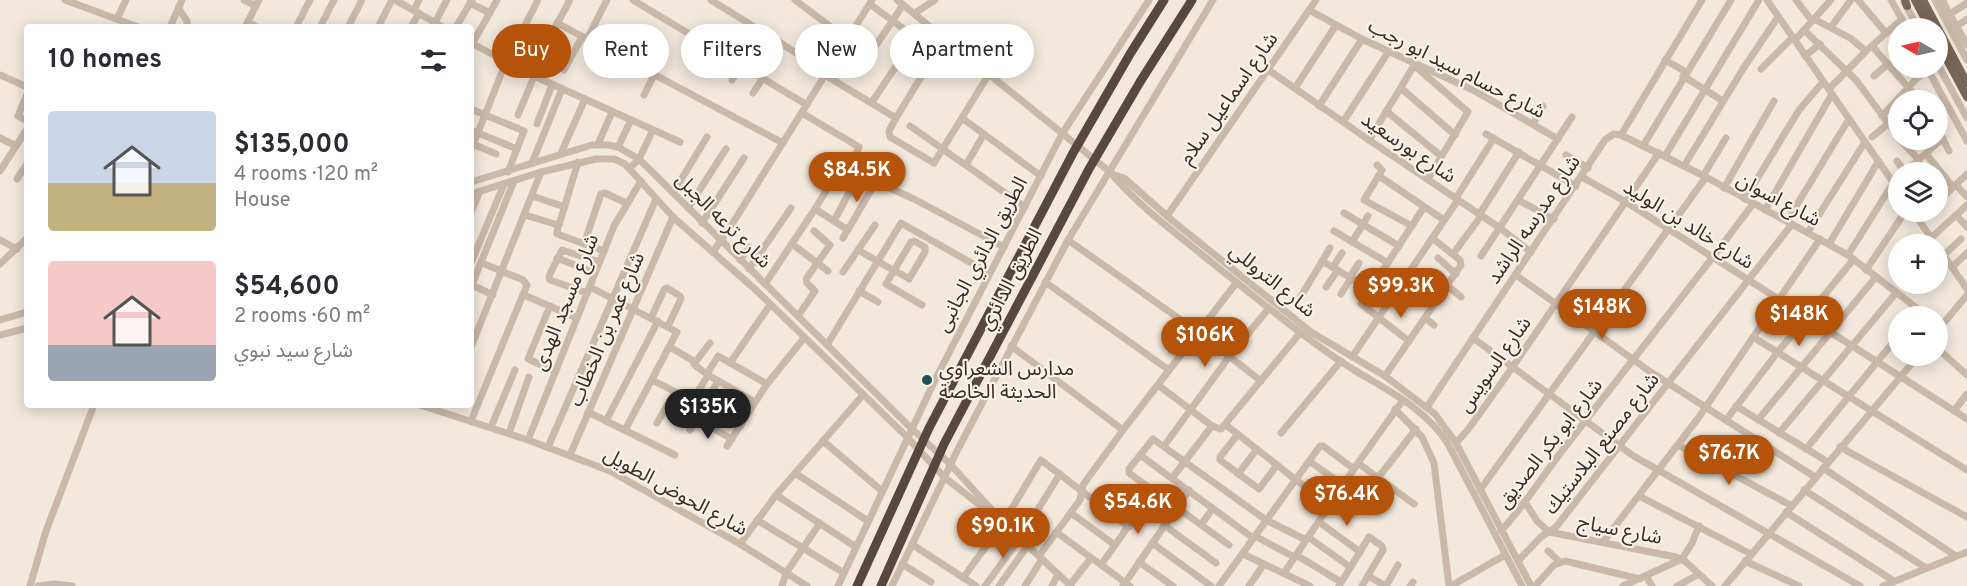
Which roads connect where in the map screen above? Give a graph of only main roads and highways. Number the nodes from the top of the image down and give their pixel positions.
1 (1164, 0) edge
2 (1192, 0) edge
3 (1915, 0) edge
4 (1923, 0) edge
5 (1925, 18) edge
6 (1948, 62) edge
7 (1967, 83) edge
8 (1967, 97) edge
9 (857, 586) edge
10 (881, 586) edge

1 - 9 highway, الطريق الدائري
2 - 10 highway, الطريق الدائري
3 - 5 main road
4 - 7 main road
6 - 8 main road

